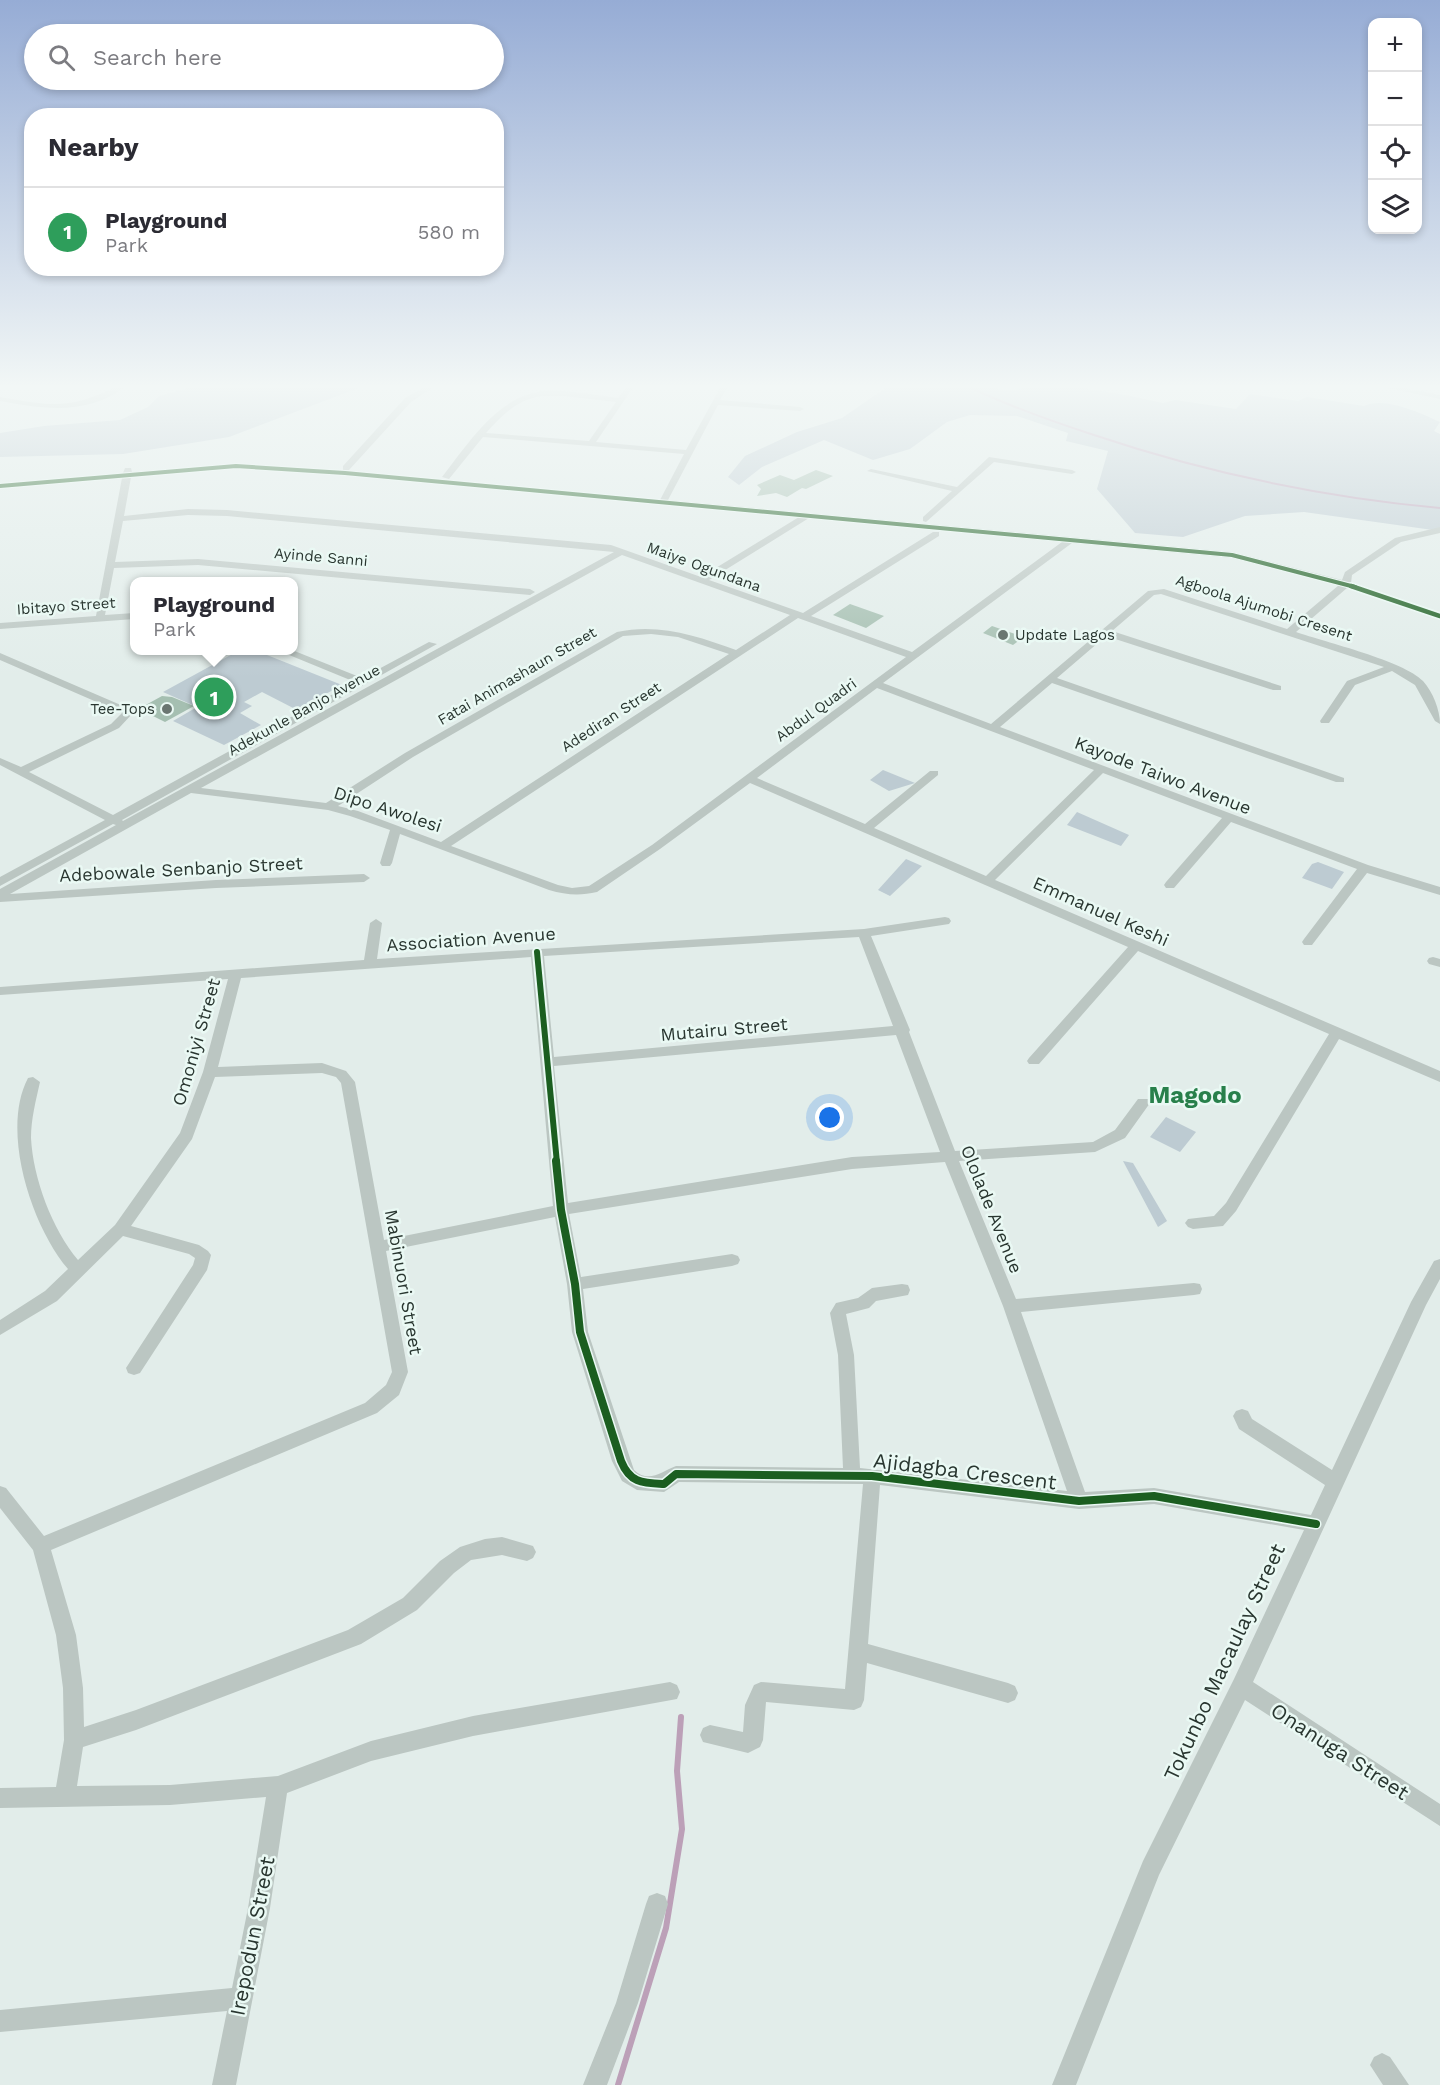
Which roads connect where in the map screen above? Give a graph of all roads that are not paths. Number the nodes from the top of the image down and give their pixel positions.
1 (24, 483) edge
2 (125, 483) edge
3 (460, 483) edge
4 (505, 483) edge
5 (671, 483) edge
6 (929, 483) edge
7 (963, 483) edge
8 (0, 486) edge
9 (956, 489) junction
10 (663, 500) junction
11 (807, 516) junction
12 (120, 519) junction
13 (926, 519) junction
14 (1440, 530) edge
15 (936, 534) dead end
16 (1074, 537) junction
17 (616, 549) junction
18 (109, 565) junction
19 (702, 580) junction
20 (1347, 580) junction
21 (530, 592) junction
22 (1440, 607) edge
23 (130, 616) edge
24 (800, 616) junction
25 (1440, 616) edge
26 (100, 618) junction
27 (0, 626) edge
28 (1104, 632) junction
29 (1290, 632) junction
30 (735, 653) junction
31 (292, 655) edge
32 (0, 656) edge
33 (913, 656) junction
34 (1393, 667) junction
35 (1051, 678) junction
36 (363, 682) junction
37 (876, 684) junction
38 (1277, 688) dead end
39 (1325, 721) dead end
40 (1440, 721) edge
41 (992, 728) junction
42 (0, 761) edge
43 (1101, 769) junction
44 (22, 771) junction
45 (934, 773) dead end
46 (748, 778) junction
47 (1340, 780) dead end
48 (192, 790) junction
49 (328, 807) junction
50 (1228, 818) junction
51 (113, 819) junction
52 (127, 826) junction
53 (396, 828) junction
54 (866, 829) junction
55 (443, 846) junction
56 (386, 863) dead end
57 (1364, 868) junction
58 (364, 878) dead end
59 (988, 881) junction
60 (0, 882) edge
61 (1170, 885) dead end
62 (1440, 891) edge
63 (565, 892) joint
64 (0, 896) edge
65 (945, 921) dead end
66 (376, 923) dead end
67 (864, 933) junction
68 (1308, 942) dead end
69 (1136, 946) junction
70 (537, 952) junction
71 (370, 964) junction
72 (235, 975) junction
73 (0, 991) edge
74 (903, 1030) junction
75 (1335, 1033) junction
76 (1034, 1061) dead end
77 (549, 1062) junction
78 (210, 1072) junction
79 (1440, 1077) edge
80 (33, 1082) dead end
81 (1143, 1102) dead end
82 (949, 1155) junction
83 (561, 1210) junction
84 (1193, 1224) dead end
85 (120, 1229) junction
86 (378, 1247) junction
87 (732, 1260) dead end
88 (1440, 1265) edge
89 (79, 1271) junction
90 (575, 1284) junction
91 (1194, 1288) dead end
92 (902, 1290) dead end
93 (1011, 1306) junction
94 (0, 1328) edge
95 (134, 1368) dead end
96 (1242, 1416) dead end
97 (852, 1475) junction
98 (872, 1476) junction
99 (1336, 1482) junction
100 (0, 1494) edge
101 (1079, 1501) junction
102 (1316, 1524) junction
103 (41, 1546) junction
104 (527, 1552) dead end
105 (857, 1651) junction
106 (1241, 1686) junction
107 (670, 1692) dead end
108 (1008, 1692) dead end
109 (710, 1736) dead end
110 (74, 1740) junction
111 (278, 1786) junction
112 (0, 1798) edge
113 (65, 1798) junction
114 (1440, 1816) edge
115 (657, 1904) dead end
116 (239, 1999) junction
117 (0, 2020) edge
118 (1383, 2065) dead end
119 (224, 2085) edge
120 (595, 2085) edge
121 (1064, 2085) edge
122 (1397, 2085) edge

1 - 8 street
2 - 12 street
3 - 10 street
4 - 10 street
5 - 10 street
6 - 9 street
7 - 9 street
9 - 13 street
10 - 11 street
10 - 13 street
11 - 16 street
11 - 19 street
12 - 17 street, Maiye Ogundana
12 - 18 street
13 - 16 street
14 - 20 street
15 - 24 street, Adediran Street
16 - 20 street
16 - 33 street, Abdul Quadri
17 - 19 street, Maiye Ogundana
17 - 21 street, Adekunle Banjo Avenue
17 - 48 street, Adekunle Banjo Avenue
18 - 21 street, Ayinde Sanni
18 - 26 street
19 - 24 street, Maiye Ogundana
20 - 22 street
20 - 25 street
20 - 29 street
21 - 36 street, Adekunle Banjo Avenue
23 - 26 street, Ibitayo Street
24 - 30 street, Adediran Street
24 - 33 street, Maiye Ogundana
26 - 27 street, Ibitayo Street
28 - 29 street, Agboola Ajumobi Cresent
28 - 35 street, Agboola Ajumobi Cresent
28 - 38 street
29 - 34 street, Agboola Ajumobi Cresent
30 - 49 street, Fatai Animashaun Street
30 - 55 street, Adediran Street
31 - 36 street
32 - 44 street
33 - 37 street, Abdul Quadri
34 - 39 street
34 - 40 street, Agboola Ajumobi Cresent
35 - 41 street, Agboola Ajumobi Cresent
35 - 47 street
36 - 51 street, Adekunle Banjo Avenue
37 - 41 street, Kayode Taiwo Avenue
37 - 46 street, Abdul Quadri
41 - 43 street, Kayode Taiwo Avenue
42 - 44 street
43 - 50 street, Kayode Taiwo Avenue
43 - 59 street
44 - 51 street
45 - 54 street
46 - 54 street, Emmanuel Keshi
46 - 63 street, Abdul Quadri
48 - 49 street, Dipo Awolesi
48 - 52 street, Adekunle Banjo Avenue
49 - 53 street, Dipo Awolesi
50 - 57 street, Kayode Taiwo Avenue
50 - 61 street
51 - 52 street
51 - 60 street, Adekunle Banjo Avenue
52 - 64 street, Adekunle Banjo Avenue
53 - 55 street, Dipo Awolesi
53 - 56 street
54 - 59 street, Emmanuel Keshi
55 - 63 street, Dipo Awolesi
57 - 62 street, Kayode Taiwo Avenue
57 - 68 street
58 - 64 street, Adebowale Senbanjo Street
59 - 69 street, Emmanuel Keshi
65 - 67 street, Association Avenue
66 - 71 street
67 - 70 street, Association Avenue
67 - 74 street, Ololade Avenue
69 - 75 street, Emmanuel Keshi
69 - 76 street
70 - 71 street, Association Avenue
70 - 77 street, Ajidagba Crescent
71 - 72 street, Association Avenue
72 - 73 street, Association Avenue
72 - 78 street, Omoniyi Street
74 - 77 street, Mutairu Street
74 - 82 street, Ololade Avenue
75 - 79 street, Emmanuel Keshi
75 - 84 street
77 - 83 street, Ajidagba Crescent
78 - 85 street, Omoniyi Street
78 - 86 street, Mabinuori Street
80 - 89 street
81 - 82 street
82 - 83 street
82 - 93 street, Ololade Avenue
83 - 86 street
83 - 90 street, Ajidagba Crescent
85 - 89 street, Omoniyi Street
85 - 95 street
86 - 103 street, Mabinuori Street
87 - 90 street
88 - 99 street, Tokunbo Macaulay Street
89 - 94 street, Omoniyi Street
90 - 97 street, Ajidagba Crescent
91 - 93 street
92 - 97 street
93 - 101 street, Ololade Avenue
96 - 99 street
97 - 98 street, Ajidagba Crescent
98 - 101 street, Ajidagba Crescent
98 - 105 street
99 - 102 street, Tokunbo Macaulay Street
100 - 103 street
101 - 102 street, Ajidagba Crescent
102 - 106 street, Tokunbo Macaulay Street
103 - 110 street
104 - 110 street
105 - 108 street
105 - 109 street
106 - 114 street, Onanuga Street
106 - 121 street, Tokunbo Macaulay Street
107 - 111 street
110 - 113 street
111 - 113 street
111 - 116 street, Irepodun Street
112 - 113 street
115 - 120 street
116 - 117 street
116 - 119 street, Irepodun Street
118 - 122 street

